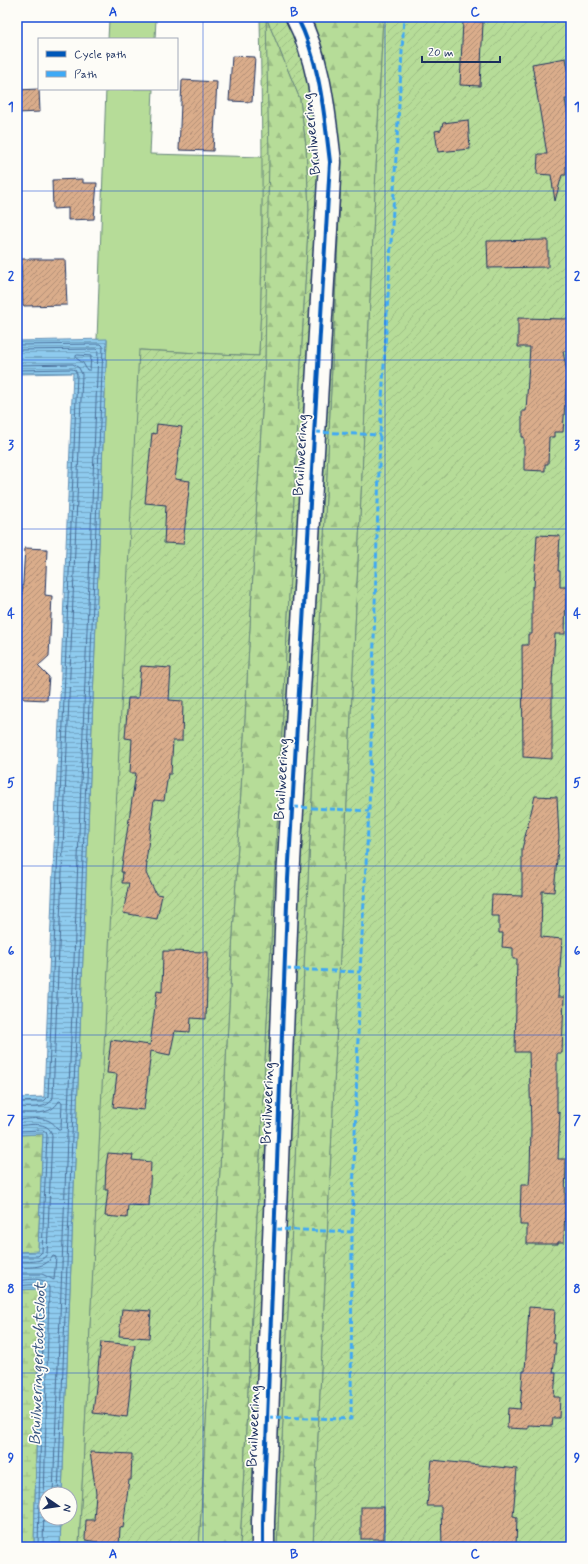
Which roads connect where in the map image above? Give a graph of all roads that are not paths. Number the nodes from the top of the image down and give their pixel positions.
1 (297, 17) edge
2 (264, 1547) edge

1 - 2 street, Bruilweering

